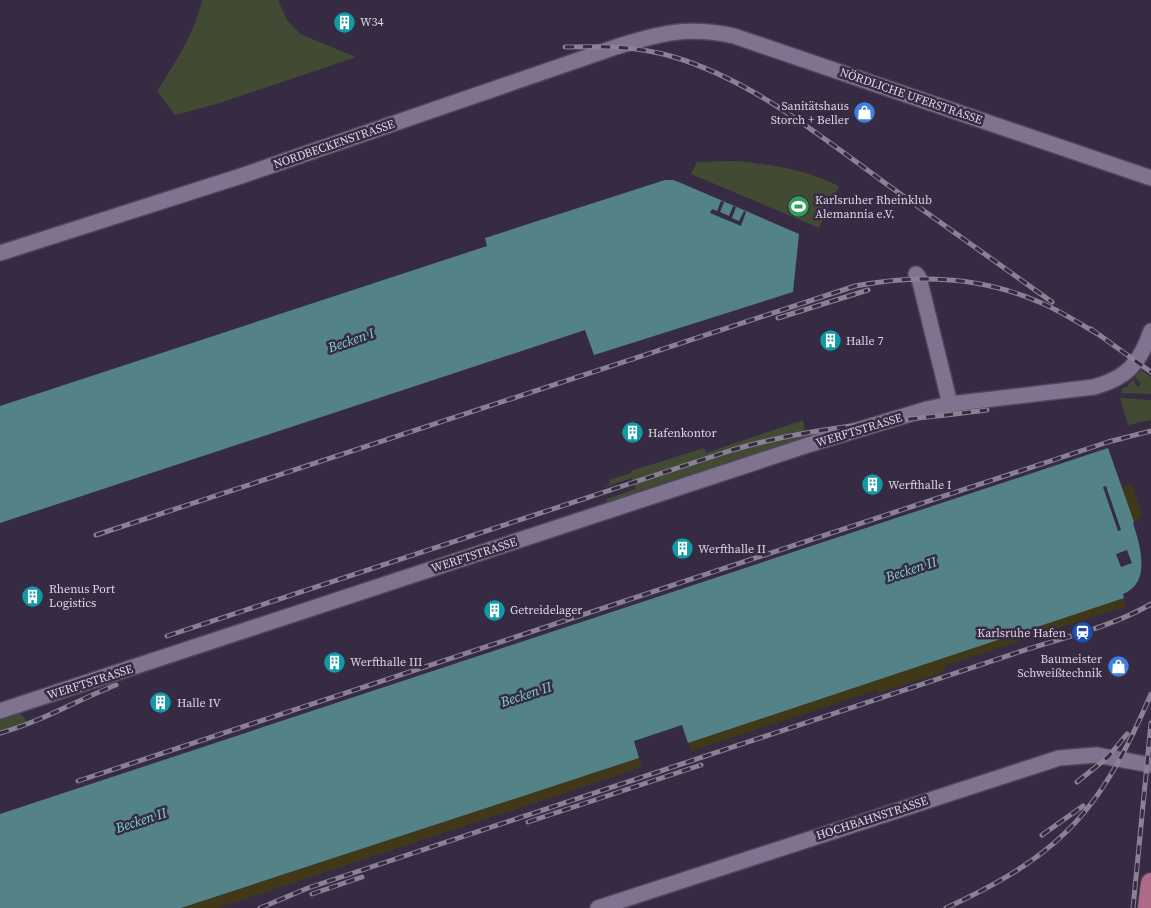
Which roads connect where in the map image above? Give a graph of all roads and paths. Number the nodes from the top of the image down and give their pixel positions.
1 (668, 32) joint
2 (1151, 178) edge
3 (0, 253) edge
4 (916, 274) dead end
5 (1151, 331) edge
6 (950, 404) junction
7 (0, 710) edge
8 (1151, 765) edge
9 (1151, 883) edge
10 (598, 908) edge
11 (1148, 908) edge

1 - 2 street, NÖRDLICHE UFERSTRASSE
1 - 3 street, NORDBECKENSTRASSE
4 - 6 street
5 - 6 street, WERFTSTRASSE
6 - 7 street, WERFTSTRASSE
8 - 10 street, HOCHBAHNSTRASSE
9 - 11 main road

